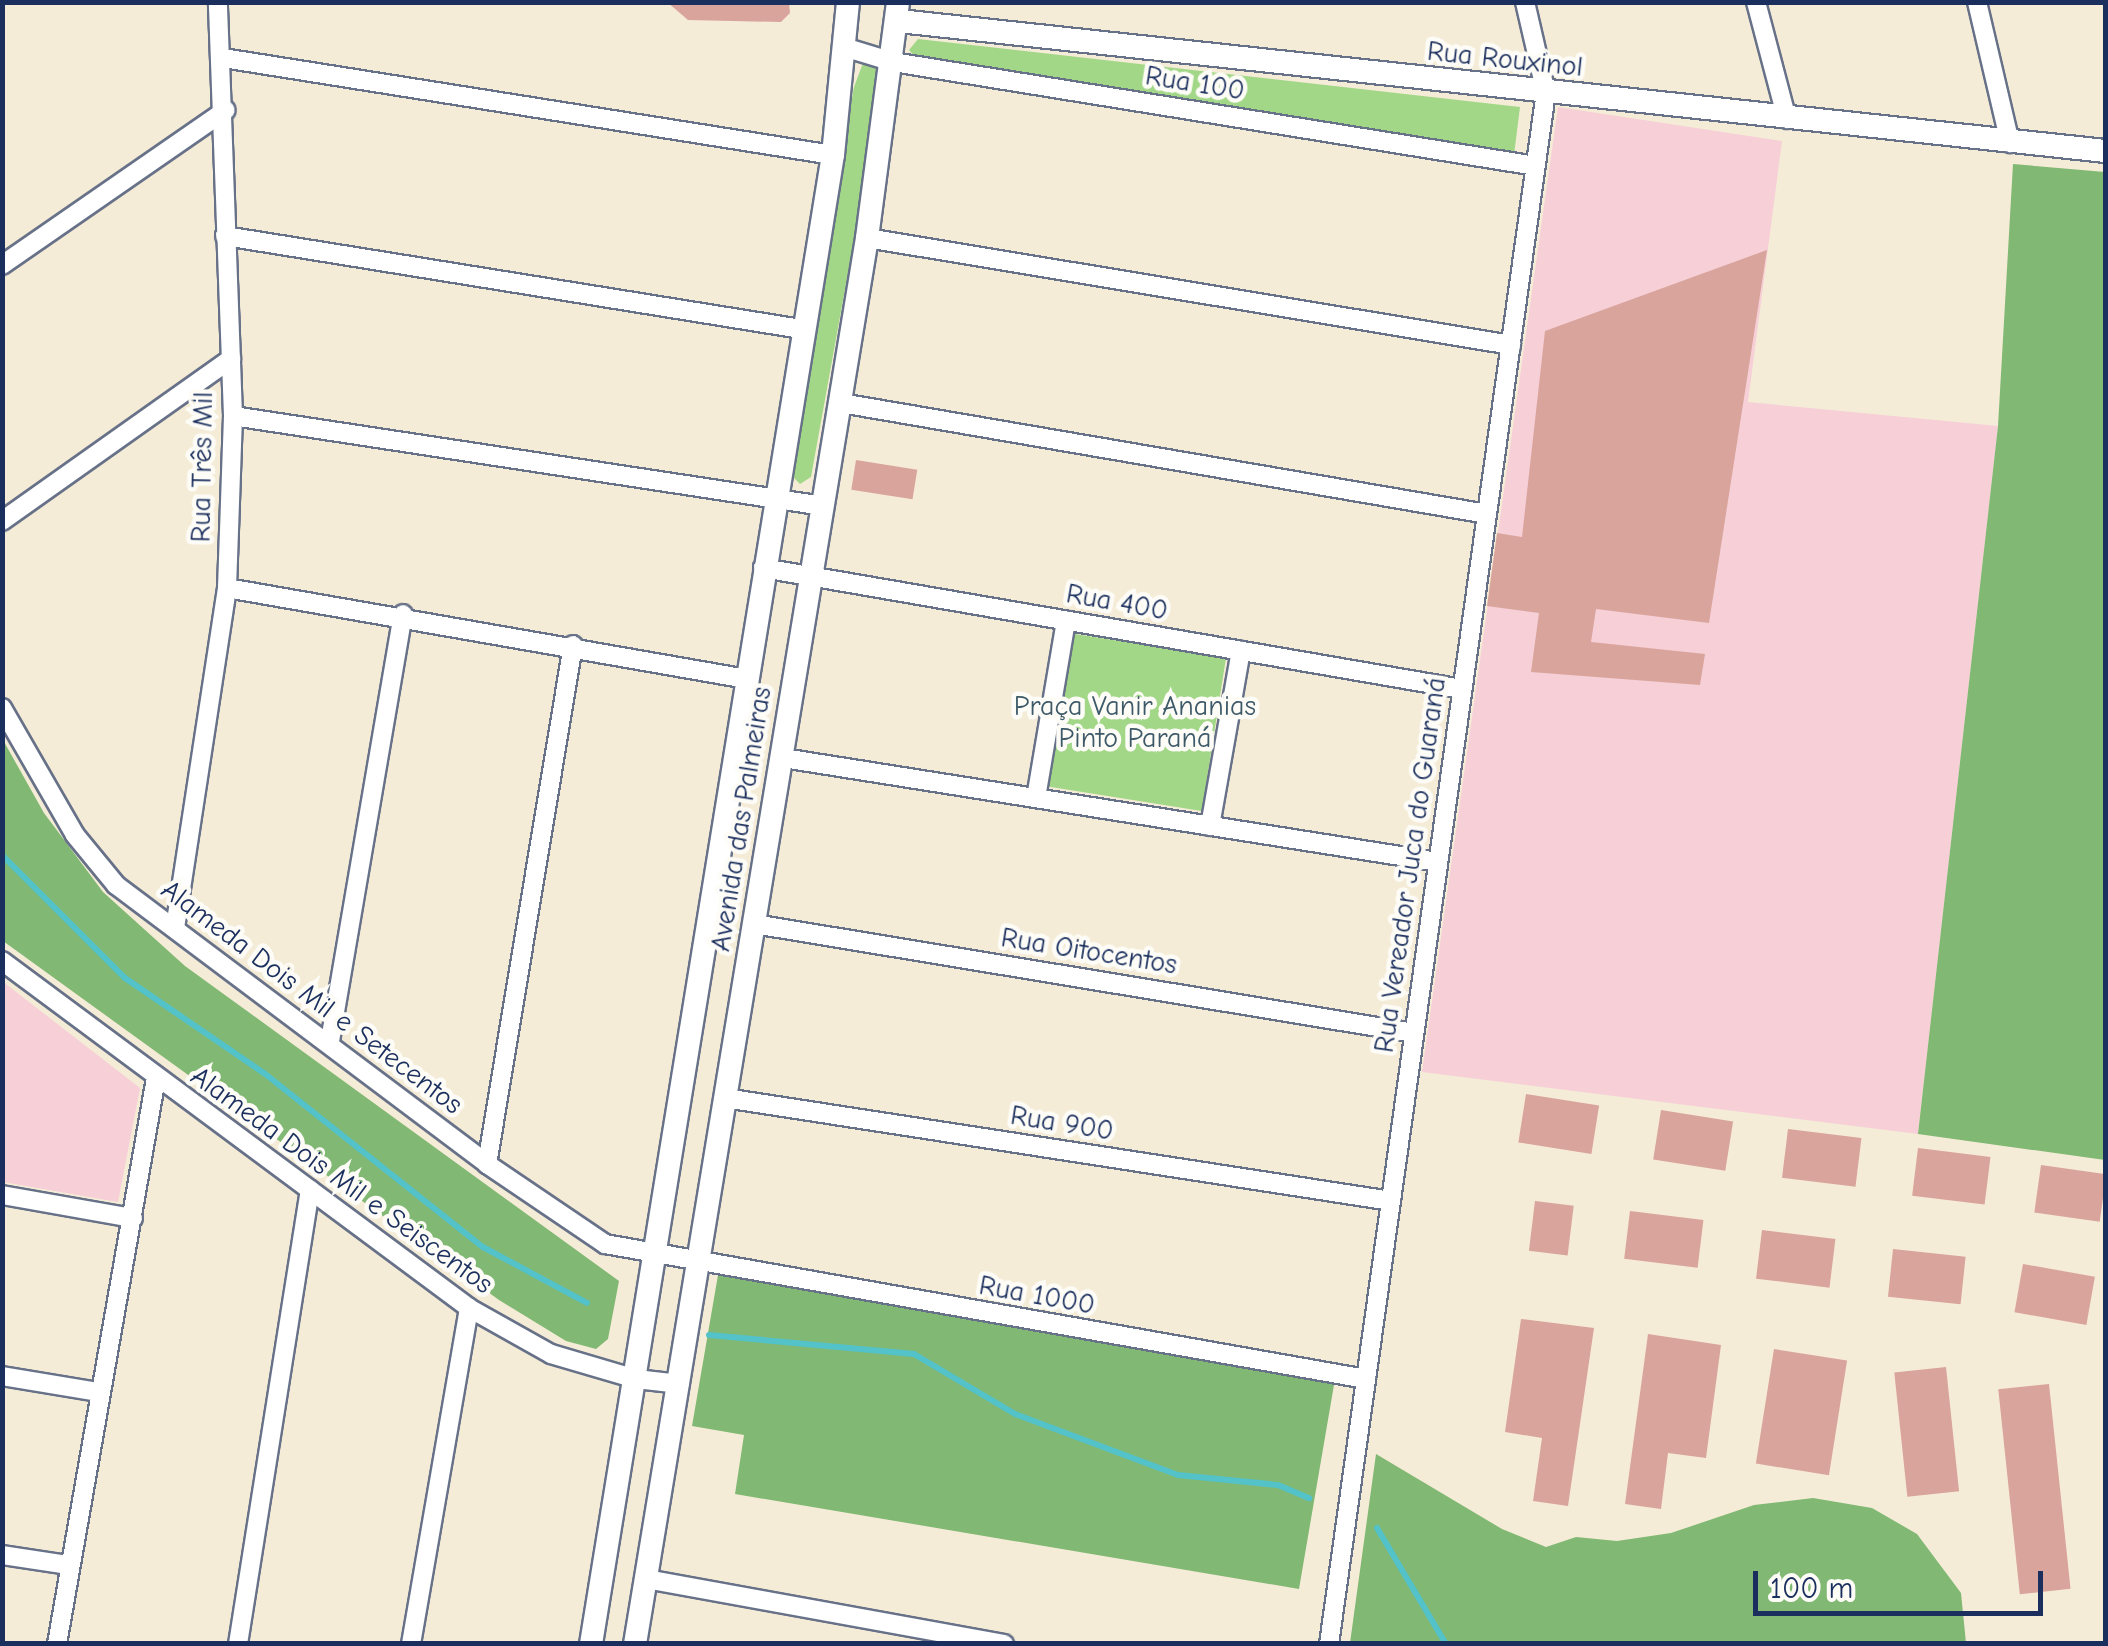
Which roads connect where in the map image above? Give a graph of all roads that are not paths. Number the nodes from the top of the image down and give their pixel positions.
1 (218, 2) edge
2 (848, 2) edge
3 (1525, 2) edge
4 (1756, 2) edge
5 (1976, 2) edge
6 (898, 12) edge
7 (847, 48) junction
8 (224, 58) junction
9 (893, 62) junction
10 (1546, 94) junction
11 (226, 110) junction
12 (1787, 119) junction
13 (2010, 143) junction
14 (2106, 150) edge
15 (833, 156) junction
16 (1536, 166) junction
17 (225, 236) junction
18 (868, 238) junction
19 (2, 265) edge
20 (801, 329) junction
21 (1511, 345) junction
22 (230, 359) junction
23 (841, 403) junction
24 (233, 416) junction
25 (776, 498) junction
26 (823, 506) junction
27 (1487, 514) junction
28 (2, 521) edge
29 (763, 568) junction
30 (812, 577) junction
31 (228, 588) junction
32 (403, 614) junction
33 (1066, 621) junction
34 (573, 645) junction
35 (1241, 651) junction
36 (747, 679) junction
37 (1462, 689) junction
38 (2, 708) edge
39 (783, 758) junction
40 (1036, 798) junction
41 (1210, 826) junction
42 (1438, 862) junction
43 (754, 924) junction
44 (175, 928) junction
45 (2, 960) edge
46 (1414, 1033) junction
47 (330, 1041) junction
48 (156, 1078) junction
49 (725, 1098) junction
50 (487, 1164) junction
51 (310, 1190) junction
52 (2, 1195) edge
53 (1391, 1202) junction
54 (133, 1218) junction
55 (654, 1257) junction
56 (699, 1264) junction
57 (469, 1308) junction
58 (2, 1376) edge
59 (636, 1379) junction
60 (1366, 1379) junction
61 (680, 1384) junction
62 (98, 1392) junction
63 (2, 1554) edge
64 (68, 1566) junction
65 (646, 1579) junction
66 (57, 1644) edge
67 (238, 1644) edge
68 (411, 1644) edge
69 (591, 1644) edge
70 (635, 1644) edge
71 (1004, 1644) edge
72 (1328, 1644) edge

1 - 8 street, Rua Três Mil
2 - 7 street, Avenida das Palmeiras
3 - 10 street
4 - 12 street
5 - 13 street
6 - 9 street, Avenida das Palmeiras
6 - 10 street, Rua Rouxinol
7 - 9 street, Rua 100
7 - 15 street, Avenida das Palmeiras
8 - 11 street, Rua Três Mil
8 - 15 street
9 - 16 street, Rua 100
9 - 18 street, Avenida das Palmeiras
10 - 12 street, Rua Rouxinol
10 - 16 street, Rua Vereador Juca do Guaraná
11 - 17 street, Rua Três Mil
11 - 19 street
12 - 13 street, Rua Rouxinol
13 - 14 street, Rua Rouxinol
15 - 20 street, Avenida das Palmeiras
16 - 21 street, Rua Vereador Juca do Guaraná
17 - 20 street
17 - 22 street, Rua Três Mil
18 - 21 street
18 - 23 street, Avenida das Palmeiras
20 - 25 street, Avenida das Palmeiras
21 - 27 street, Rua Vereador Juca do Guaraná
22 - 24 street, Rua Três Mil
22 - 28 street
23 - 26 street, Avenida das Palmeiras
23 - 27 street
24 - 25 street
24 - 31 street, Rua Três Mil
25 - 26 street
25 - 29 street, Avenida das Palmeiras
26 - 30 street, Avenida das Palmeiras
27 - 37 street, Rua Vereador Juca do Guaraná
29 - 30 street, Rua 400
29 - 36 street, Avenida das Palmeiras
30 - 33 street, Rua 400
30 - 39 street, Avenida das Palmeiras
31 - 32 street
31 - 44 street, Rua Três Mil
32 - 34 street
32 - 47 street
33 - 35 street, Rua 400
33 - 40 street
34 - 36 street
34 - 50 street
35 - 37 street, Rua 400
35 - 41 street
36 - 55 street, Avenida das Palmeiras
37 - 42 street, Rua Vereador Juca do Guaraná
38 - 44 street, Alameda Dois Mil e Setecentos
39 - 40 street
39 - 43 street, Avenida das Palmeiras
40 - 41 street
41 - 42 street
42 - 46 street, Rua Vereador Juca do Guaraná
43 - 46 street, Rua Oitocentos
43 - 49 street, Avenida das Palmeiras
44 - 47 street, Alameda Dois Mil e Setecentos
45 - 48 street, Alameda Dois Mil e Seiscentos
46 - 53 street, Rua Vereador Juca do Guaraná
47 - 50 street, Alameda Dois Mil e Setecentos
48 - 51 street, Alameda Dois Mil e Seiscentos
48 - 54 street
49 - 53 street, Rua 900
49 - 56 street, Avenida das Palmeiras
50 - 55 street, Alameda Dois Mil e Setecentos
51 - 57 street, Alameda Dois Mil e Seiscentos
51 - 67 street
52 - 54 street
53 - 60 street, Rua Vereador Juca do Guaraná
54 - 62 street
55 - 56 street, Rua 1000
55 - 59 street, Avenida das Palmeiras
56 - 60 street, Rua 1000
56 - 61 street, Avenida das Palmeiras
57 - 59 street, Alameda Dois Mil e Seiscentos
57 - 68 street
58 - 62 street
59 - 61 street, Alameda Dois Mil e Seiscentos
59 - 69 street, Avenida das Palmeiras
60 - 72 street, Rua Vereador Juca do Guaraná
61 - 65 street, Avenida das Palmeiras
62 - 64 street
63 - 64 street
64 - 66 street
65 - 70 street, Avenida das Palmeiras
65 - 71 street

